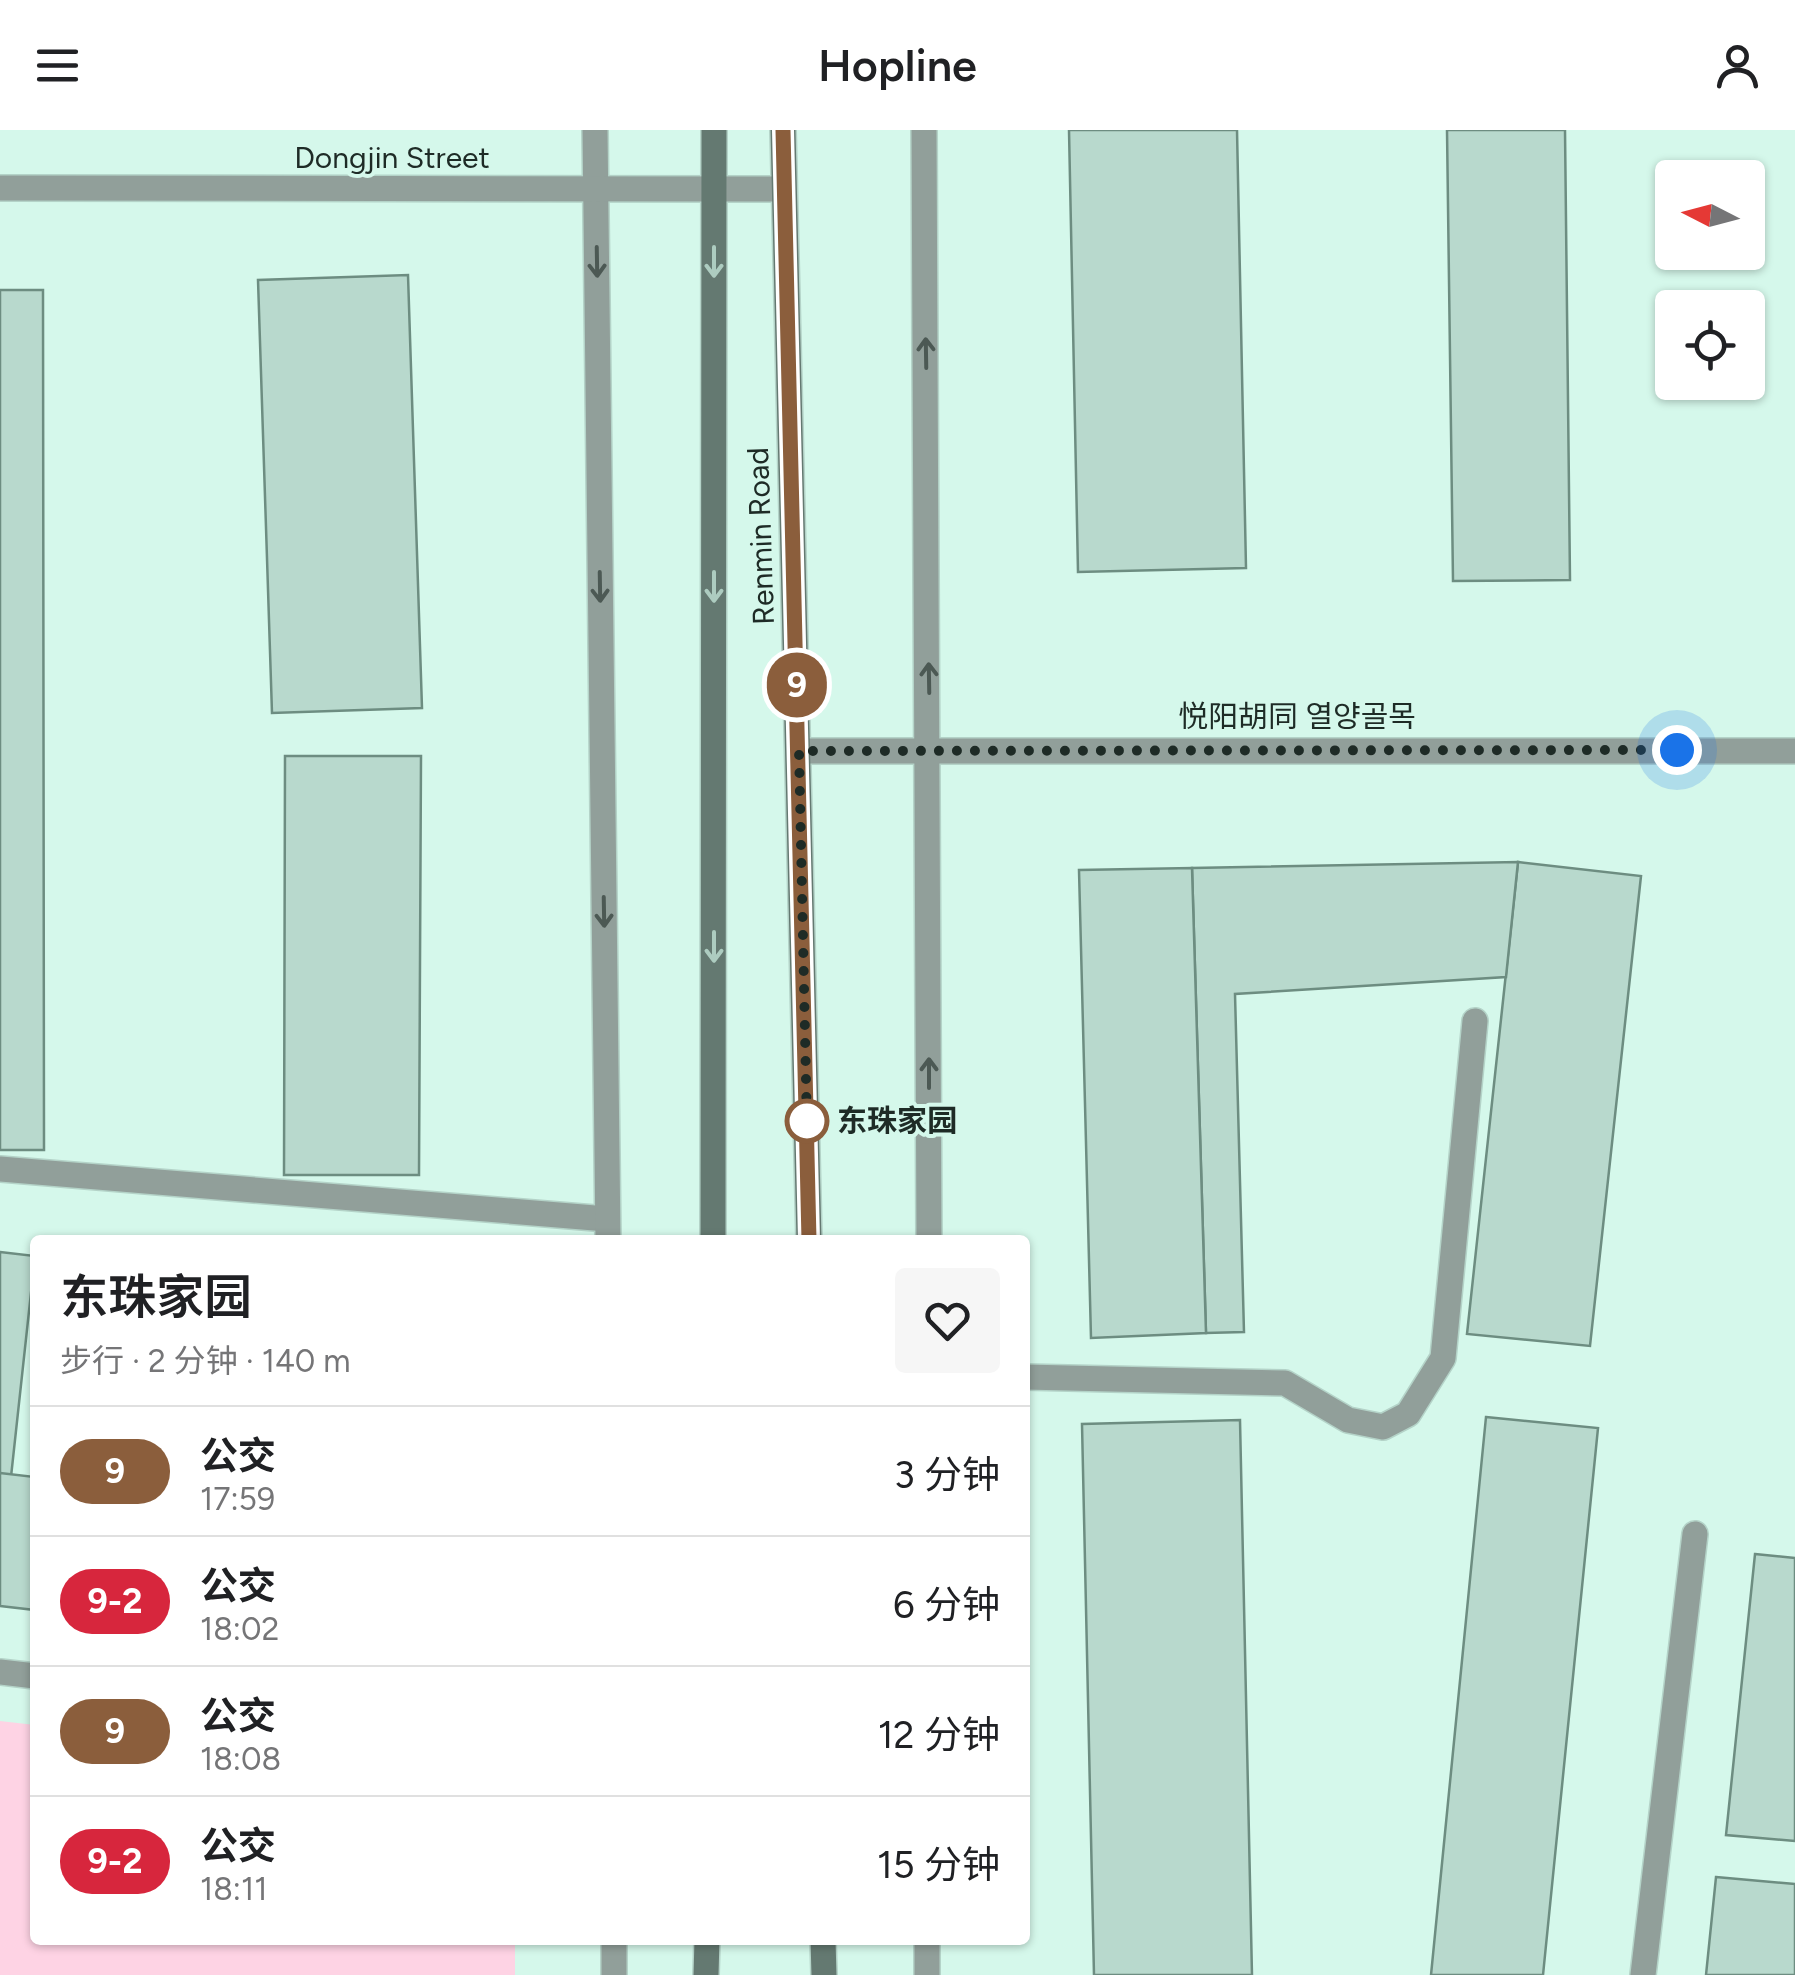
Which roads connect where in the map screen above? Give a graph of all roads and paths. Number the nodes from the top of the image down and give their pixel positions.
1 (595, 130) edge
2 (714, 130) edge
3 (783, 130) edge
4 (924, 130) edge
5 (0, 188) edge
6 (783, 189) junction
7 (596, 192) junction
8 (714, 192) junction
9 (930, 748) junction
10 (799, 751) junction
11 (1795, 751) edge
12 (1475, 1021) dead end
13 (0, 1168) edge
14 (608, 1229) edge
15 (714, 1235) edge
16 (809, 1235) edge
17 (929, 1235) edge
18 (1030, 1378) edge
19 (1695, 1534) dead end
20 (0, 1672) edge
21 (30, 1675) edge
22 (614, 1945) edge
23 (706, 1945) edge
24 (823, 1945) edge
25 (928, 1945) edge
26 (614, 1975) edge
27 (706, 1975) edge
28 (824, 1975) edge
29 (927, 1975) edge
30 (1642, 1975) edge

1 - 7 street
2 - 8 main road, Renmin Road
3 - 6 main road, Renmin Road
9 -> 4 street
5 - 7 street, Dongjin Street
6 - 8 street, Dongjin Street
6 - 10 main road, Renmin Road
7 - 8 street, Dongjin Street
7 -> 14 street
8 -> 15 main road, Renmin Road
9 - 10 street, 悦阳胡同 열양골목
9 - 11 street, 悦阳胡同 열양골목
17 -> 9 street
10 - 16 main road, Renmin Road
12 - 18 street
13 - 14 street
19 - 30 street
20 - 21 street
22 - 26 street
23 - 27 main road
24 - 28 main road
25 - 29 street

